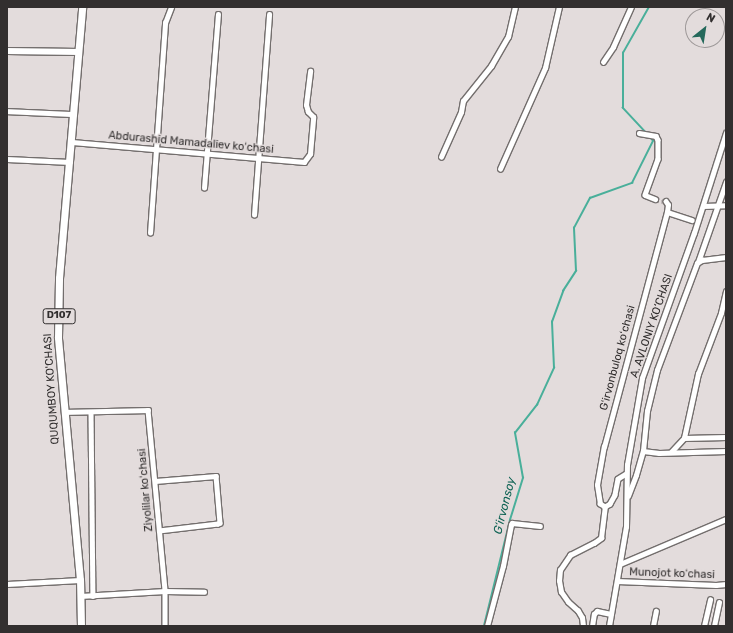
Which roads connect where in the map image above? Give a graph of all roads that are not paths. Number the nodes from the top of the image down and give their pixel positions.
1 (82, 7) edge
2 (171, 7) edge
3 (515, 7) edge
4 (559, 7) edge
5 (631, 7) edge
6 (218, 15) dead end
7 (269, 15) dead end
8 (7, 51) edge
9 (79, 52) junction
10 (603, 62) dead end
11 (310, 71) dead end
12 (7, 111) edge
13 (74, 114) junction
14 (639, 133) dead end
15 (726, 133) edge
16 (72, 142) junction
17 (155, 149) junction
18 (206, 153) junction
19 (259, 157) junction
20 (441, 157) dead end
21 (7, 159) edge
22 (70, 162) junction
23 (500, 169) dead end
24 (726, 182) edge
25 (204, 188) dead end
26 (656, 199) tunnel mouth
27 (666, 202) dead end
28 (726, 205) edge
29 (703, 206) junction
30 (716, 206) junction
31 (666, 212) junction
32 (254, 215) dead end
33 (692, 220) dead end
34 (150, 233) dead end
35 (726, 257) edge
36 (698, 262) junction
37 (726, 292) edge
38 (64, 412) junction
39 (91, 412) junction
40 (726, 437) edge
41 (684, 438) junction
42 (643, 451) junction
43 (726, 451) edge
44 (671, 452) junction
45 (626, 474) junction
46 (155, 481) junction
47 (627, 498) junction
48 (605, 507) junction
49 (726, 520) edge
50 (540, 526) dead end
51 (159, 531) junction
52 (620, 564) junction
53 (80, 580) junction
54 (617, 582) junction
55 (7, 584) edge
56 (726, 584) edge
57 (165, 591) junction
58 (204, 592) dead end
59 (80, 596) junction
60 (93, 596) junction
61 (710, 600) dead end
62 (719, 603) dead end
63 (656, 610) dead end
64 (611, 614) junction
65 (81, 626) edge
66 (165, 626) edge
67 (487, 626) edge
68 (583, 626) edge
69 (592, 626) edge
70 (609, 626) edge
71 (653, 626) edge
72 (704, 626) edge
73 (714, 626) edge

1 - 9 main road, QUQUMBOY KO'CHASI / D107
2 - 17 street
3 - 20 street
4 - 23 street
5 - 10 street
6 - 18 street
7 - 19 street
8 - 9 street
9 - 13 main road, QUQUMBOY KO'CHASI / D107
11 - 19 street, Abdurashid Mamadaliev koʻchasi
12 - 13 street
13 - 16 main road, QUQUMBOY KO'CHASI / D107
14 - 26 street
15 - 29 street, A. AVLONIY KO‘CHASI
16 - 17 street, Abdurashid Mamadaliev koʻchasi
16 - 22 main road, QUQUMBOY KO'CHASI / D107
17 - 18 street, Abdurashid Mamadaliev koʻchasi
17 - 34 street
18 - 19 street, Abdurashid Mamadaliev koʻchasi
18 - 25 street
19 - 32 street
21 - 22 street
22 - 38 main road, QUQUMBOY KO'CHASI / D107
24 - 30 street
27 - 31 street, Gʻirvonbuloq koʻchasi
28 - 30 street
29 - 30 street
29 - 45 street, A. AVLONIY KO‘CHASI
30 - 36 street
31 - 33 street
31 - 48 street, Gʻirvonbuloq koʻchasi
35 - 36 street
36 - 42 street
37 - 41 street
38 - 39 street
38 - 53 main road, QUQUMBOY KO'CHASI / D107
39 - 46 street, Ziyolilar koʻchasi
39 - 60 street
40 - 41 street
41 - 44 street
42 - 44 street
42 - 47 street
43 - 44 street
45 - 47 street, A. AVLONIY KO‘CHASI
45 - 48 street
46 - 51 street, Ziyolilar koʻchasi
46 - 51 street
47 - 52 street, A. AVLONIY KO‘CHASI
48 - 68 street
49 - 52 street
50 - 67 street
51 - 57 street, Ziyolilar koʻchasi
52 - 54 street, A. AVLONIY KO‘CHASI
53 - 55 street
53 - 59 main road, QUQUMBOY KO'CHASI / D107
54 - 56 street, Munojot koʻchasi
54 - 64 street, A. AVLONIY KO‘CHASI
57 - 58 street
57 - 60 street
57 - 66 street, Ziyolilar koʻchasi
59 - 60 street
59 - 65 main road, QUQUMBOY KO'CHASI / D107
61 - 72 street
62 - 73 street
63 - 71 street
64 - 69 street
64 - 70 street, A. AVLONIY KO‘CHASI

